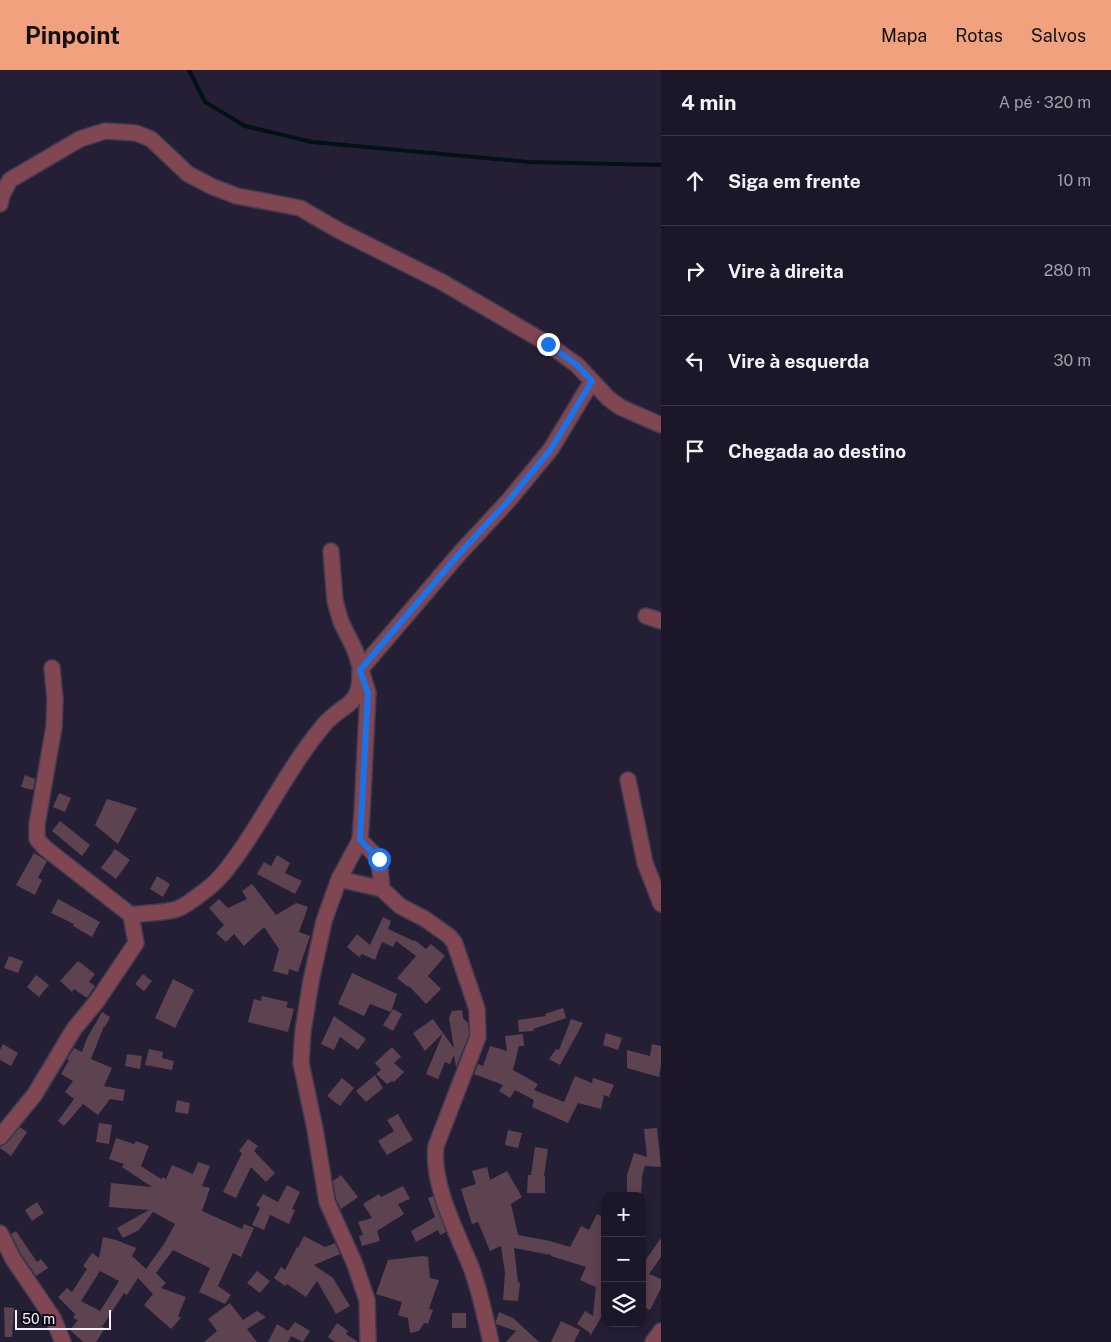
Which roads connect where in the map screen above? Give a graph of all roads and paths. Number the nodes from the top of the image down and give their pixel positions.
1 (0, 204) edge
2 (592, 381) junction
3 (661, 424) edge
4 (331, 551) dead end
5 (646, 616) dead end
6 (661, 621) edge
7 (52, 668) dead end
8 (360, 670) junction
9 (628, 780) dead end
10 (360, 840) junction
11 (339, 879) junction
12 (382, 889) junction
13 (661, 904) edge
14 (132, 915) junction
15 (0, 1137) edge
16 (0, 1232) edge
17 (661, 1331) edge
18 (63, 1342) edge
19 (368, 1342) edge
20 (491, 1342) edge
21 (653, 1342) edge

1 - 2 street
2 - 3 street
2 - 8 street
4 - 8 street
5 - 6 street
7 - 14 street
8 - 10 street
8 - 14 street
9 - 13 street
10 - 11 street
10 - 12 street
11 - 12 street
11 - 19 street
12 - 20 street
14 - 15 street
16 - 18 street
17 - 21 street

